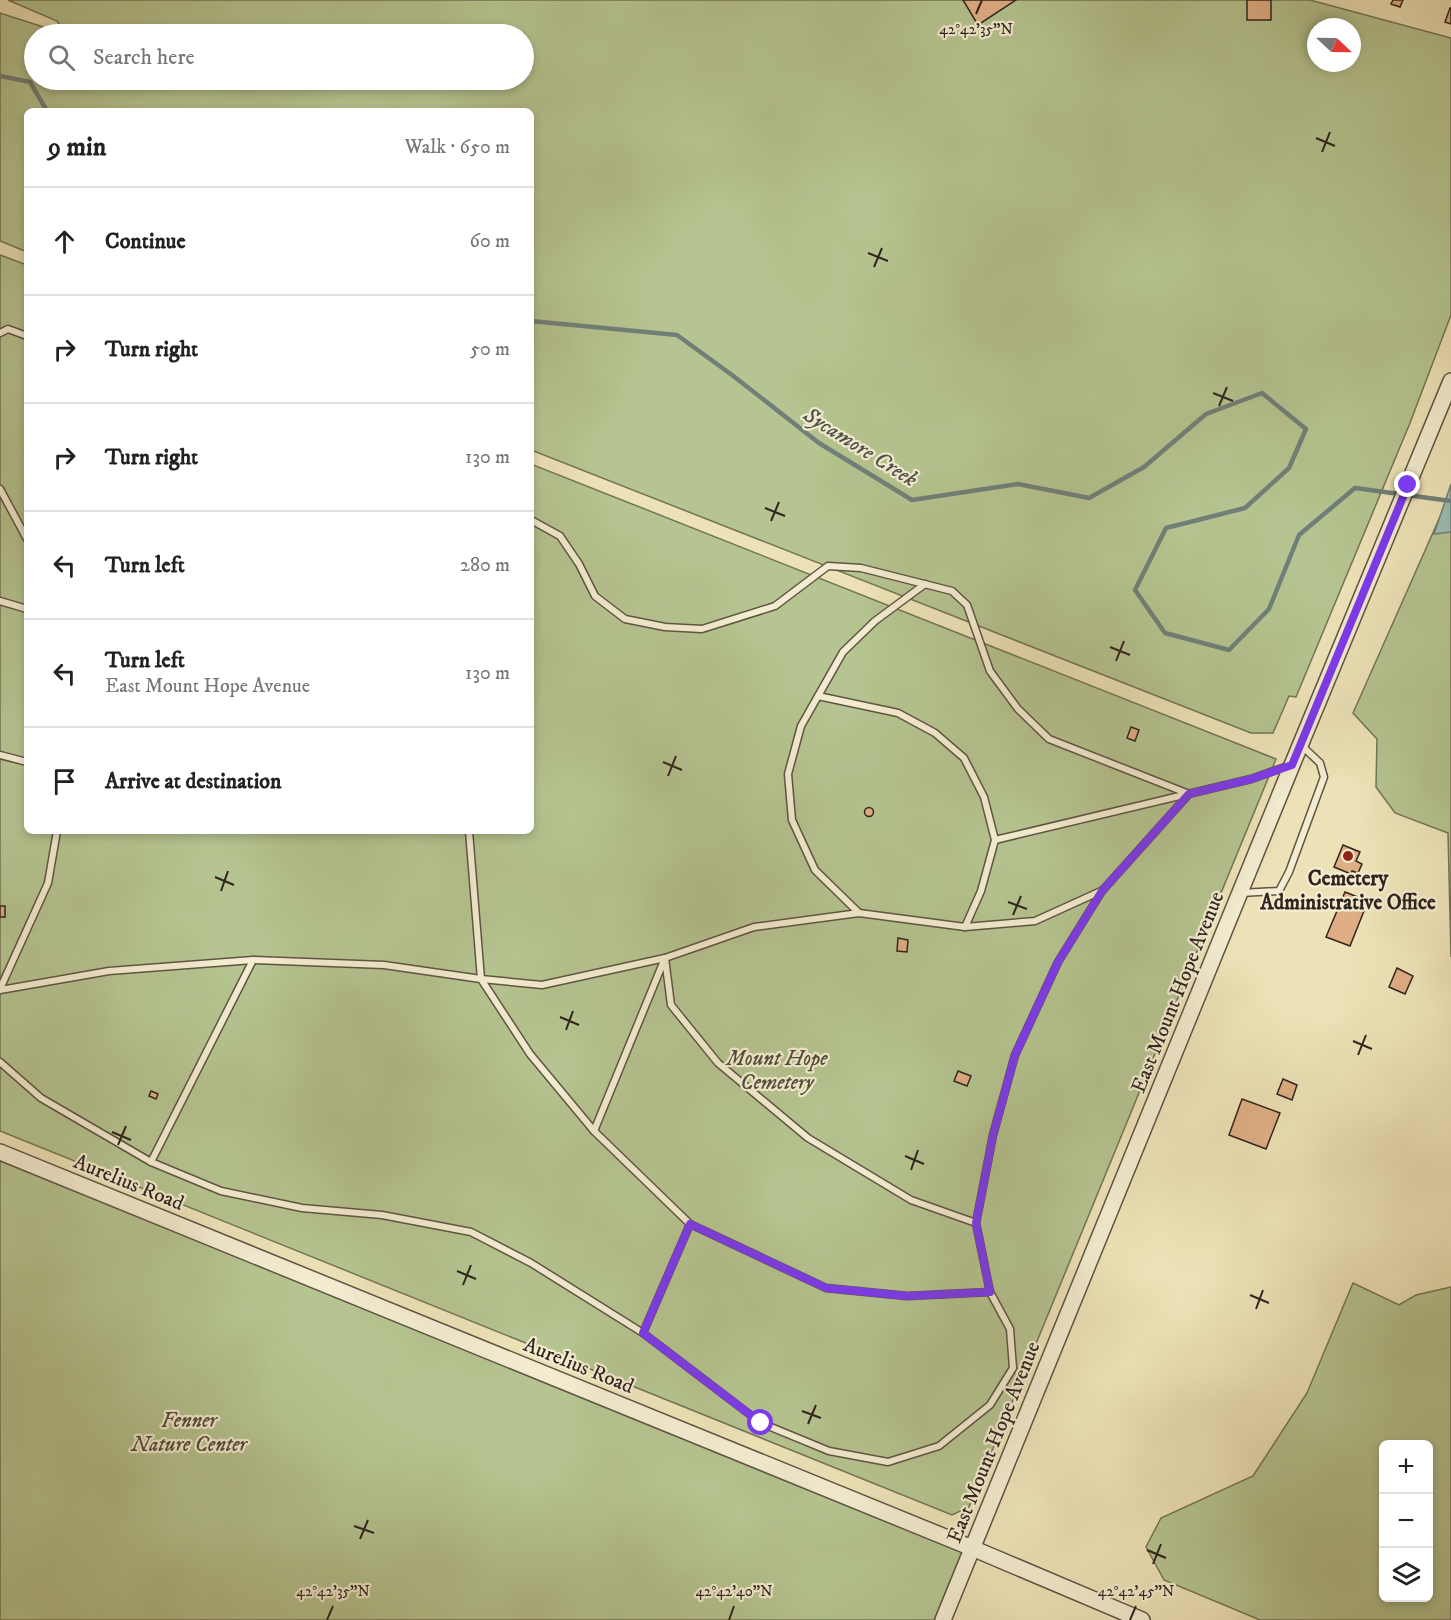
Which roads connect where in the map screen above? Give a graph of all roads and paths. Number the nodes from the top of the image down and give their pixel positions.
1 (0, 333) edge
2 (24, 335) edge
3 (1451, 381) edge
4 (0, 489) edge
5 (534, 522) edge
6 (24, 533) edge
7 (925, 584) junction
8 (0, 601) edge
9 (24, 608) edge
10 (818, 696) junction
11 (1301, 745) junction
12 (0, 755) edge
13 (24, 761) edge
14 (1292, 765) junction
15 (1189, 794) junction
16 (56, 834) edge
17 (469, 834) edge
18 (995, 840) junction
19 (1102, 891) junction
20 (1240, 894) junction
21 (859, 913) junction
22 (965, 927) junction
23 (665, 958) junction
24 (253, 960) junction
25 (481, 979) junction
26 (0, 990) edge
27 (0, 1062) edge
28 (594, 1131) junction
29 (0, 1152) edge
30 (152, 1162) junction
31 (976, 1223) junction
32 (690, 1224) junction
33 (990, 1292) junction
34 (643, 1333) junction
35 (972, 1548) junction
36 (943, 1620) edge
37 (1142, 1620) edge

1 - 2 lane
3 - 11 street, East Mount Hope Avenue
4 - 6 lane
5 - 7 lane
7 - 10 lane
7 - 15 lane
8 - 9 lane
10 - 18 lane
10 - 21 lane
11 - 14 street, East Mount Hope Avenue
11 - 20 lane
12 - 13 lane
14 - 15 lane
14 - 20 street, East Mount Hope Avenue
15 - 18 lane
15 - 19 lane
16 - 26 lane
17 - 25 lane
18 - 22 lane
19 - 22 lane
19 - 31 lane
20 - 35 street, East Mount Hope Avenue
21 - 22 lane
21 - 23 lane
23 - 25 lane
23 - 28 lane
23 - 31 lane
24 - 25 lane
24 - 26 lane
24 - 30 lane
25 - 28 lane
27 - 30 lane
28 - 32 lane
29 - 35 street, Aurelius Road
30 - 34 lane
31 - 33 lane
32 - 33 lane
32 - 34 lane
33 - 34 lane
35 - 36 street, East Mount Hope Avenue
35 - 37 street, Aurelius Road

